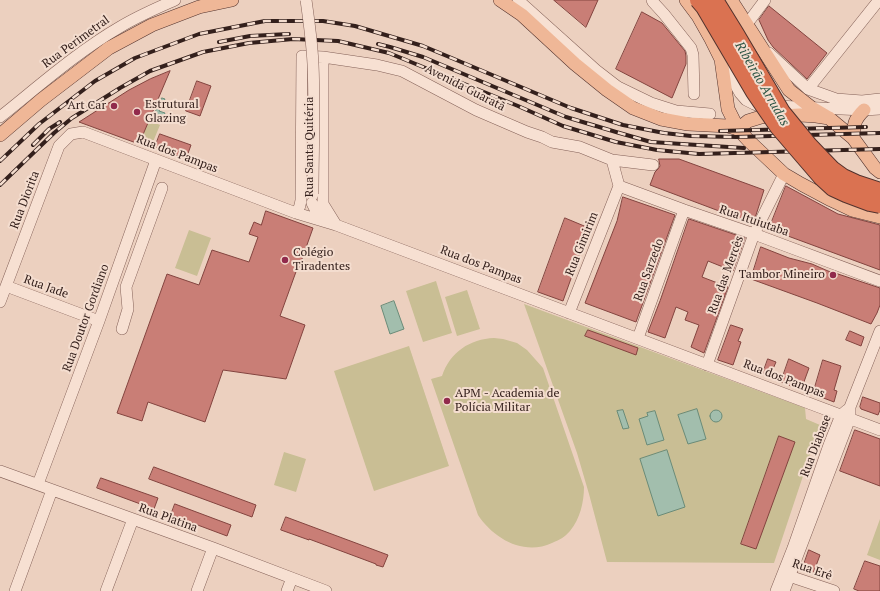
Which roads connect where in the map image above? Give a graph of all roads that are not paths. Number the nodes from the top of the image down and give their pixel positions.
1 (175, 0) edge
2 (232, 0) edge
3 (306, 0) edge
4 (500, 0) edge
5 (518, 0) edge
6 (652, 0) edge
7 (686, 0) edge
8 (698, 0) edge
9 (715, 0) edge
10 (731, 0) edge
11 (765, 0) edge
12 (880, 0) edge
13 (747, 24) junction
14 (761, 46) junction
15 (302, 56) joint
16 (323, 57) junction
17 (720, 59) junction
18 (780, 76) junction
19 (808, 89) junction
20 (694, 94) dead end
21 (880, 99) edge
22 (776, 106) junction
23 (808, 108) junction
24 (880, 109) edge
25 (864, 110) junction
26 (710, 114) dead end
27 (0, 117) edge
28 (829, 118) junction
29 (738, 129) junction
30 (71, 134) joint
31 (0, 135) edge
32 (853, 138) junction
33 (156, 160) junction
34 (612, 160) junction
35 (653, 165) dead end
36 (880, 172) edge
37 (784, 174) junction
38 (619, 186) junction
39 (162, 188) dead end
40 (880, 191) edge
41 (313, 199) junction
42 (880, 205) edge
43 (684, 210) junction
44 (296, 213) junction
45 (880, 217) edge
46 (336, 224) junction
47 (754, 234) junction
48 (880, 281) edge
49 (6, 286) junction
50 (0, 302) edge
51 (569, 313) junction
52 (99, 321) junction
53 (122, 329) dead end
54 (880, 331) edge
55 (638, 338) junction
56 (707, 364) junction
57 (847, 413) junction
58 (880, 430) edge
59 (0, 471) edge
60 (38, 484) junction
61 (52, 490) junction
62 (133, 519) junction
63 (213, 548) junction
64 (786, 575) junction
65 (292, 578) junction
66 (15, 591) edge
67 (106, 591) edge
68 (197, 591) edge
69 (287, 591) edge
70 (326, 591) edge
71 (776, 591) edge
72 (784, 591) edge
73 (834, 591) edge

1 - 27 street, Rua Perimetral
2 - 31 main road
3 - 41 street, bridge
4 - 29 main road
5 - 26 street
6 - 20 street
7 - 17 main road
8 - 42 highway, bridge
9 - 40 highway, bridge
10 - 13 main road
11 - 13 street
12 - 19 street
13 - 14 main road
14 - 18 main road
14 - 19 street
15 - 16 street, Avenida Guaratã
15 - 44 street, Rua Santa Quitéria
16 - 34 street, Avenida Guaratã
16 - 46 street, Rua Santa Quitéria
17 - 22 street
17 - 29 main road
18 - 22 main road
18 - 23 main road
19 - 21 street
22 - 23 street
23 - 25 street
23 - 28 main road
24 - 25 street
25 - 32 main road
28 - 29 main road
28 - 32 main road
29 - 37 main road
30 - 33 street, Rua dos Pampas
30 - 49 street, Rua Diorita
32 - 36 main road
33 - 44 street, Rua dos Pampas
33 - 52 street, Rua Doutor Gordiano
34 - 35 street, Avenida Guaratã
34 - 38 street
37 - 45 main road
37 - 47 street, Rua das Mercês
38 - 43 street, Rua Ituiutaba
38 - 51 street, Rua Gimirim
39 - 53 street
41 - 44 street, Rua Santa Quitéria
41 - 46 street, Rua Santa Quitéria
43 - 47 street, Rua Ituiutaba
43 - 55 street, Rua Sarzedo
44 - 46 street, Rua dos Pampas
46 - 51 street, Rua dos Pampas
47 - 48 street, Rua Ituiutaba
47 - 56 street, Rua das Mercês
49 - 50 street, Rua Diorita
49 - 52 street, Rua Jade
51 - 55 street, Rua dos Pampas
52 - 60 street, Rua Doutor Gordiano
54 - 57 street, Rua Diabase
55 - 56 street, Rua dos Pampas
56 - 57 street, Rua dos Pampas
57 - 58 street, Rua dos Pampas
57 - 64 street, Rua Diabase
59 - 60 street, Rua Platina
60 - 61 street, Rua Platina
61 - 62 street, Rua Platina
61 - 66 street
62 - 63 street, Rua Platina
62 - 67 street
63 - 65 street, Rua Platina
63 - 68 street
64 - 71 street, Rua Diabase
64 - 72 street, Rua Diabase
64 - 73 street, Rua Erê
65 - 69 street
65 - 70 street, Rua Platina

